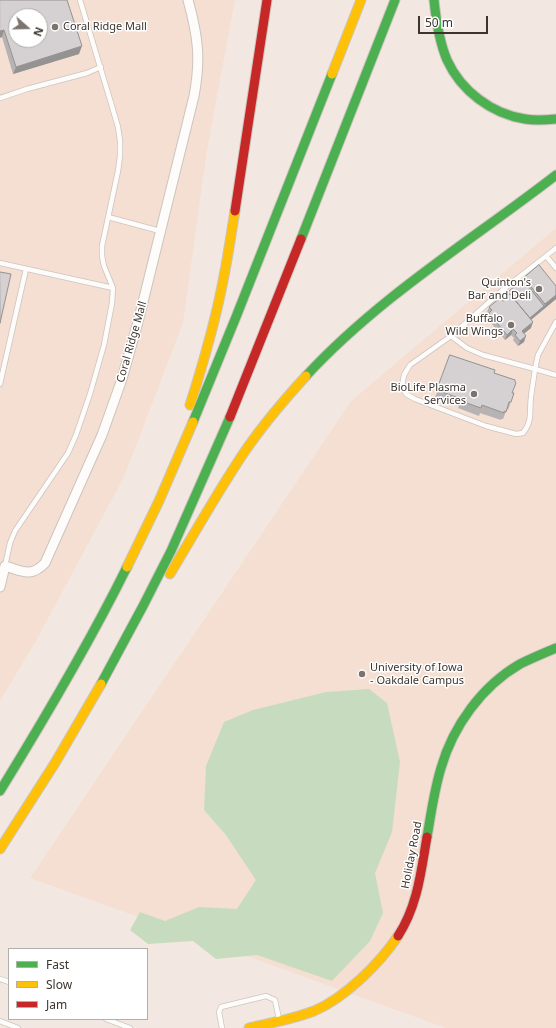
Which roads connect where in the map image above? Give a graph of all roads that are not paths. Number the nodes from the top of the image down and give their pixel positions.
1 (80, 0) edge
2 (188, 0) edge
3 (267, 0) edge
4 (361, 0) edge
5 (395, 0) edge
6 (434, 0) edge
7 (101, 67) junction
8 (0, 98) edge
9 (556, 119) edge
10 (556, 175) edge
11 (108, 218) junction
12 (160, 231) junction
13 (556, 248) edge
14 (546, 256) junction
15 (0, 264) edge
16 (556, 268) edge
17 (26, 269) junction
18 (113, 288) junction
19 (556, 322) edge
20 (451, 336) junction
21 (535, 369) junction
22 (556, 375) edge
23 (0, 384) edge
24 (5, 566) junction
25 (123, 575) junction
26 (0, 587) edge
27 (556, 648) edge
28 (93, 698) junction
29 (0, 791) edge
30 (0, 849) edge
31 (109, 1020) edge
32 (0, 1021) edge
33 (279, 1021) junction
34 (18, 1028) edge
35 (130, 1028) edge
36 (222, 1028) edge
37 (249, 1028) edge

1 - 7 lane
2 - 12 street, Coral Ridge Mall
3 - 25 main road
4 - 25 main road
5 - 28 main road
6 - 9 main road
7 - 8 lane
7 - 11 lane
10 - 28 main road
11 - 12 lane
11 - 18 lane
12 - 24 street, Coral Ridge Mall
13 - 14 lane
14 - 16 lane
14 - 20 lane
15 - 17 lane
17 - 18 lane
17 - 23 lane
18 - 24 lane
19 - 21 lane
20 - 21 lane
20 - 21 lane
21 - 22 lane
24 - 26 street
25 - 29 main road
27 - 33 main road, Holiday Road
28 - 30 main road
31 - 35 lane
32 - 34 lane
33 - 36 lane
33 - 37 main road, Holiday Road

